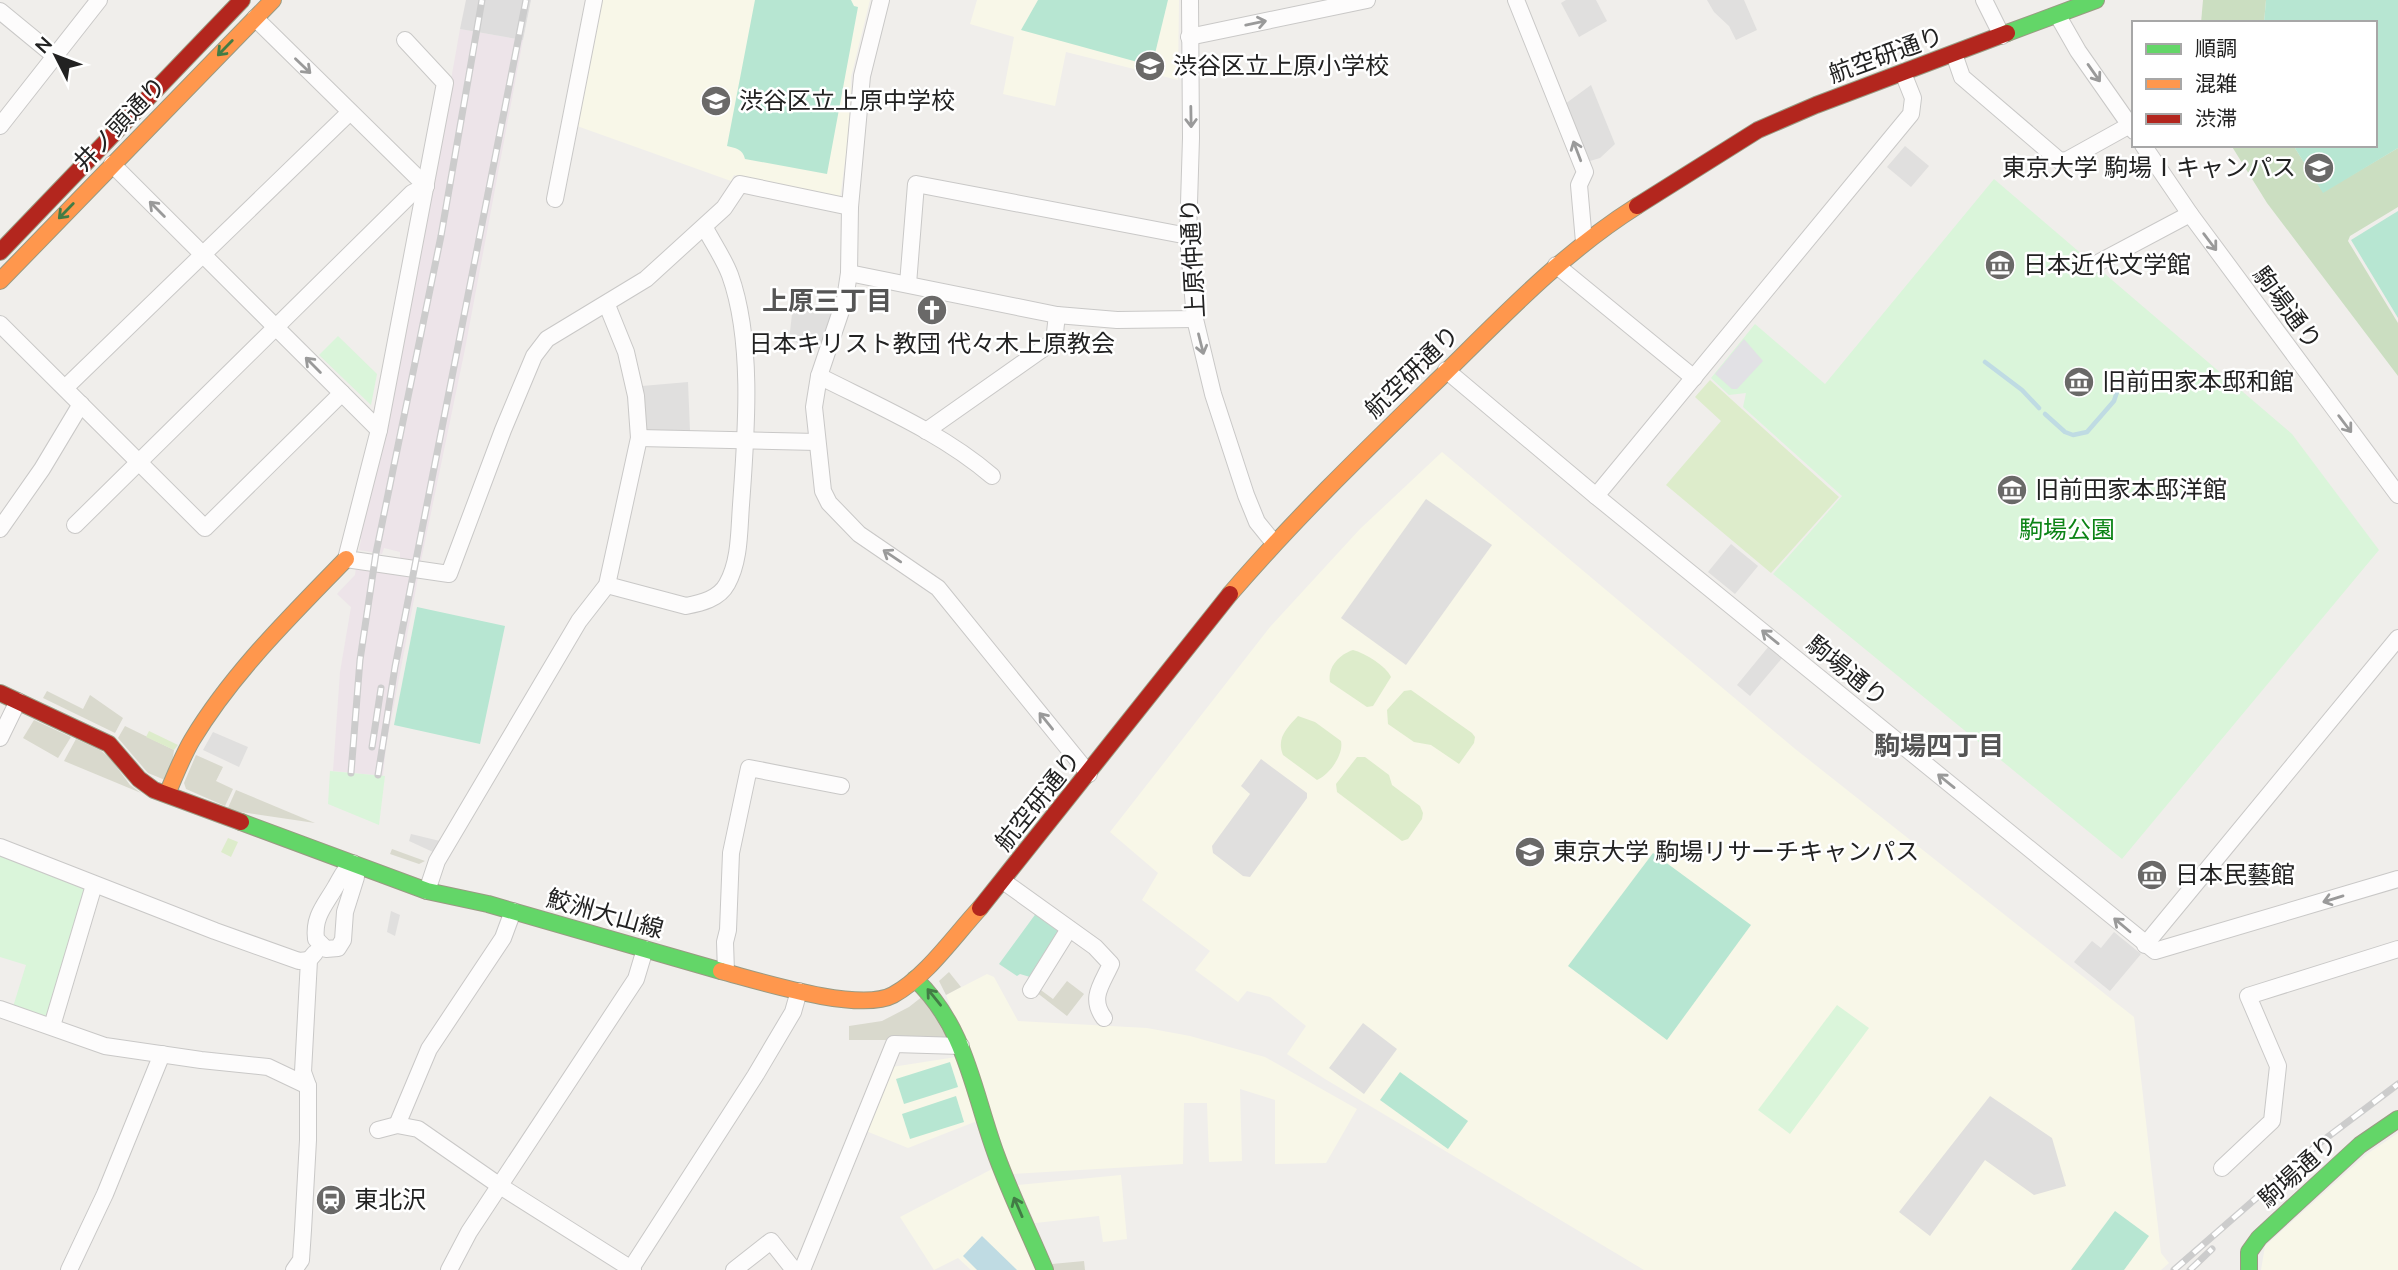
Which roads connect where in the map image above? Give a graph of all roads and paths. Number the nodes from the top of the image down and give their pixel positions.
1 (99, 0) edge
2 (242, 0) edge
3 (273, 0) edge
4 (594, 0) edge
5 (881, 0) edge
6 (1190, 0) edge
7 (1367, 0) edge
8 (1516, 0) edge
9 (1984, 0) edge
10 (2096, 0) edge
11 (0, 11) edge
12 (2058, 16) junction
13 (255, 18) junction
14 (2002, 36) junction
15 (1189, 37) junction
16 (405, 40) dead end
17 (1954, 54) junction
18 (56, 57) junction
19 (1903, 73) junction
20 (350, 111) junction
21 (0, 126) edge
22 (2132, 128) edge
23 (2144, 147) edge
24 (112, 164) junction
25 (426, 186) junction
26 (555, 199) dead end
27 (850, 207) junction
28 (2190, 215) junction
29 (705, 228) junction
30 (1188, 236) junction
31 (1584, 242) junction
32 (0, 251) edge
33 (202, 254) junction
34 (1556, 265) junction
35 (2094, 265) dead end
36 (849, 273) junction
37 (0, 281) edge
38 (908, 284) junction
39 (607, 305) junction
40 (1057, 315) junction
41 (1195, 319) junction
42 (0, 324) edge
43 (276, 327) junction
44 (1446, 370) junction
45 (819, 376) junction
46 (1694, 378) junction
47 (65, 388) junction
48 (342, 393) junction
49 (81, 404) junction
50 (379, 430) junction
51 (926, 431) junction
52 (639, 438) junction
53 (746, 439) junction
54 (817, 442) junction
55 (139, 461) junction
56 (992, 476) dead end
57 (2398, 495) edge
58 (1596, 496) junction
59 (75, 525) dead end
60 (0, 529) edge
61 (1274, 542) junction
62 (346, 559) junction
63 (607, 585) junction
64 (2398, 638) edge
65 (0, 693) edge
66 (18, 701) junction
67 (0, 738) edge
68 (1089, 774) junction
69 (841, 786) dead end
70 (167, 794) junction
71 (0, 847) edge
72 (353, 863) junction
73 (2398, 879) edge
74 (1003, 881) junction
75 (94, 885) junction
76 (427, 891) junction
77 (323, 905) junction
78 (513, 911) junction
79 (345, 912) junction
80 (1069, 929) junction
81 (2145, 945) junction
82 (321, 946) junction
83 (645, 949) junction
84 (2398, 949) edge
85 (309, 960) junction
86 (726, 972) junction
87 (915, 979) junction
88 (1031, 990) dead end
89 (799, 991) junction
90 (0, 1009) edge
91 (1104, 1018) dead end
92 (52, 1026) junction
93 (961, 1046) junction
94 (162, 1054) junction
95 (308, 1086) junction
96 (2398, 1119) edge
97 (397, 1125) junction
98 (377, 1130) dead end
99 (2222, 1168) dead end
100 (500, 1186) junction
101 (69, 1270) edge
102 (294, 1270) edge
103 (449, 1270) edge
104 (631, 1270) edge
105 (734, 1270) edge
106 (794, 1270) edge
107 (802, 1270) edge
108 (1045, 1270) edge
109 (2249, 1270) edge

1 - 18 street
2 - 32 street, 井ノ頭通り
3 - 13 street, 井ノ頭通り
4 - 26 street
5 - 27 street
6 - 15 street, 上原仲通り
15 -> 7 street
31 -> 8 street
9 - 14 street
10 - 12 street, 航空研通り
11 - 18 street
12 - 14 street, 航空研通り
12 -> 22 street
13 -> 20 street
13 -> 24 street, 井ノ頭通り
14 - 17 street, 航空研通り
15 -> 30 street, 上原仲通り
16 - 25 street
17 - 19 street, 航空研通り
17 - 22 street
18 - 21 street
19 - 31 street, 航空研通り
19 - 46 street
20 - 25 street
20 - 33 street
23 - 28 street, 駒場通り
33 -> 24 street
24 -> 37 street, 井ノ頭通り
25 - 43 street
25 - 50 street
27 - 29 street
27 - 36 street
28 - 35 street
28 -> 57 street, 駒場通り
29 - 39 street
29 - 53 street
30 - 38 street
30 - 41 street, 上原仲通り
31 - 34 street, 航空研通り
33 - 43 street
33 - 47 street
34 - 44 street, 航空研通り
34 - 46 street
36 - 38 street
36 - 45 street
38 - 40 street
39 - 52 street
39 - 62 street
40 - 41 street
40 - 51 street
41 -> 61 street, 上原仲通り
42 - 47 street
48 -> 43 street
43 - 55 street
44 - 58 street, 駒場通り
44 - 61 street, 航空研通り
45 - 51 street
45 - 54 street
46 - 58 street
47 - 49 street
48 - 50 street
48 - 55 street
49 - 55 street
49 - 60 street
50 - 62 street
51 - 56 street
52 - 53 street
52 - 63 street
53 - 54 street
53 - 63 street
68 -> 54 street
55 - 59 street
81 -> 58 street, 駒場通り
61 - 68 street, 航空研通り
62 - 70 street
63 - 76 street
64 - 81 street
65 - 66 street, 鮫洲大山線
66 - 67 street
66 - 70 street, 鮫洲大山線
68 - 74 street, 航空研通り
69 - 86 street
70 - 72 street, 鮫洲大山線
71 - 75 street
72 - 76 street, 鮫洲大山線
72 - 77 street
72 - 79 street
73 -> 81 street
74 - 80 street
74 - 87 street, 航空研通り
75 - 85 street
75 - 92 street
76 - 78 street, 鮫洲大山線
77 - 79 street
77 - 82 street
78 - 83 street, 鮫洲大山線
78 - 97 street
79 - 82 street
80 - 88 street
80 - 91 street
82 - 85 street
83 - 86 street, 鮫洲大山線
83 - 100 street
84 - 99 street
85 - 95 street
86 - 89 street, 鮫洲大山線
87 - 89 street, 鮫洲大山線
93 -> 87 street
89 - 104 street
90 - 92 street
92 - 94 street
93 - 107 street
108 -> 93 street
94 - 95 street
94 - 101 street
95 - 102 street
96 - 109 street, 駒場通り
97 - 98 street
97 - 100 street
100 - 103 street
100 - 104 street
105 - 106 street

